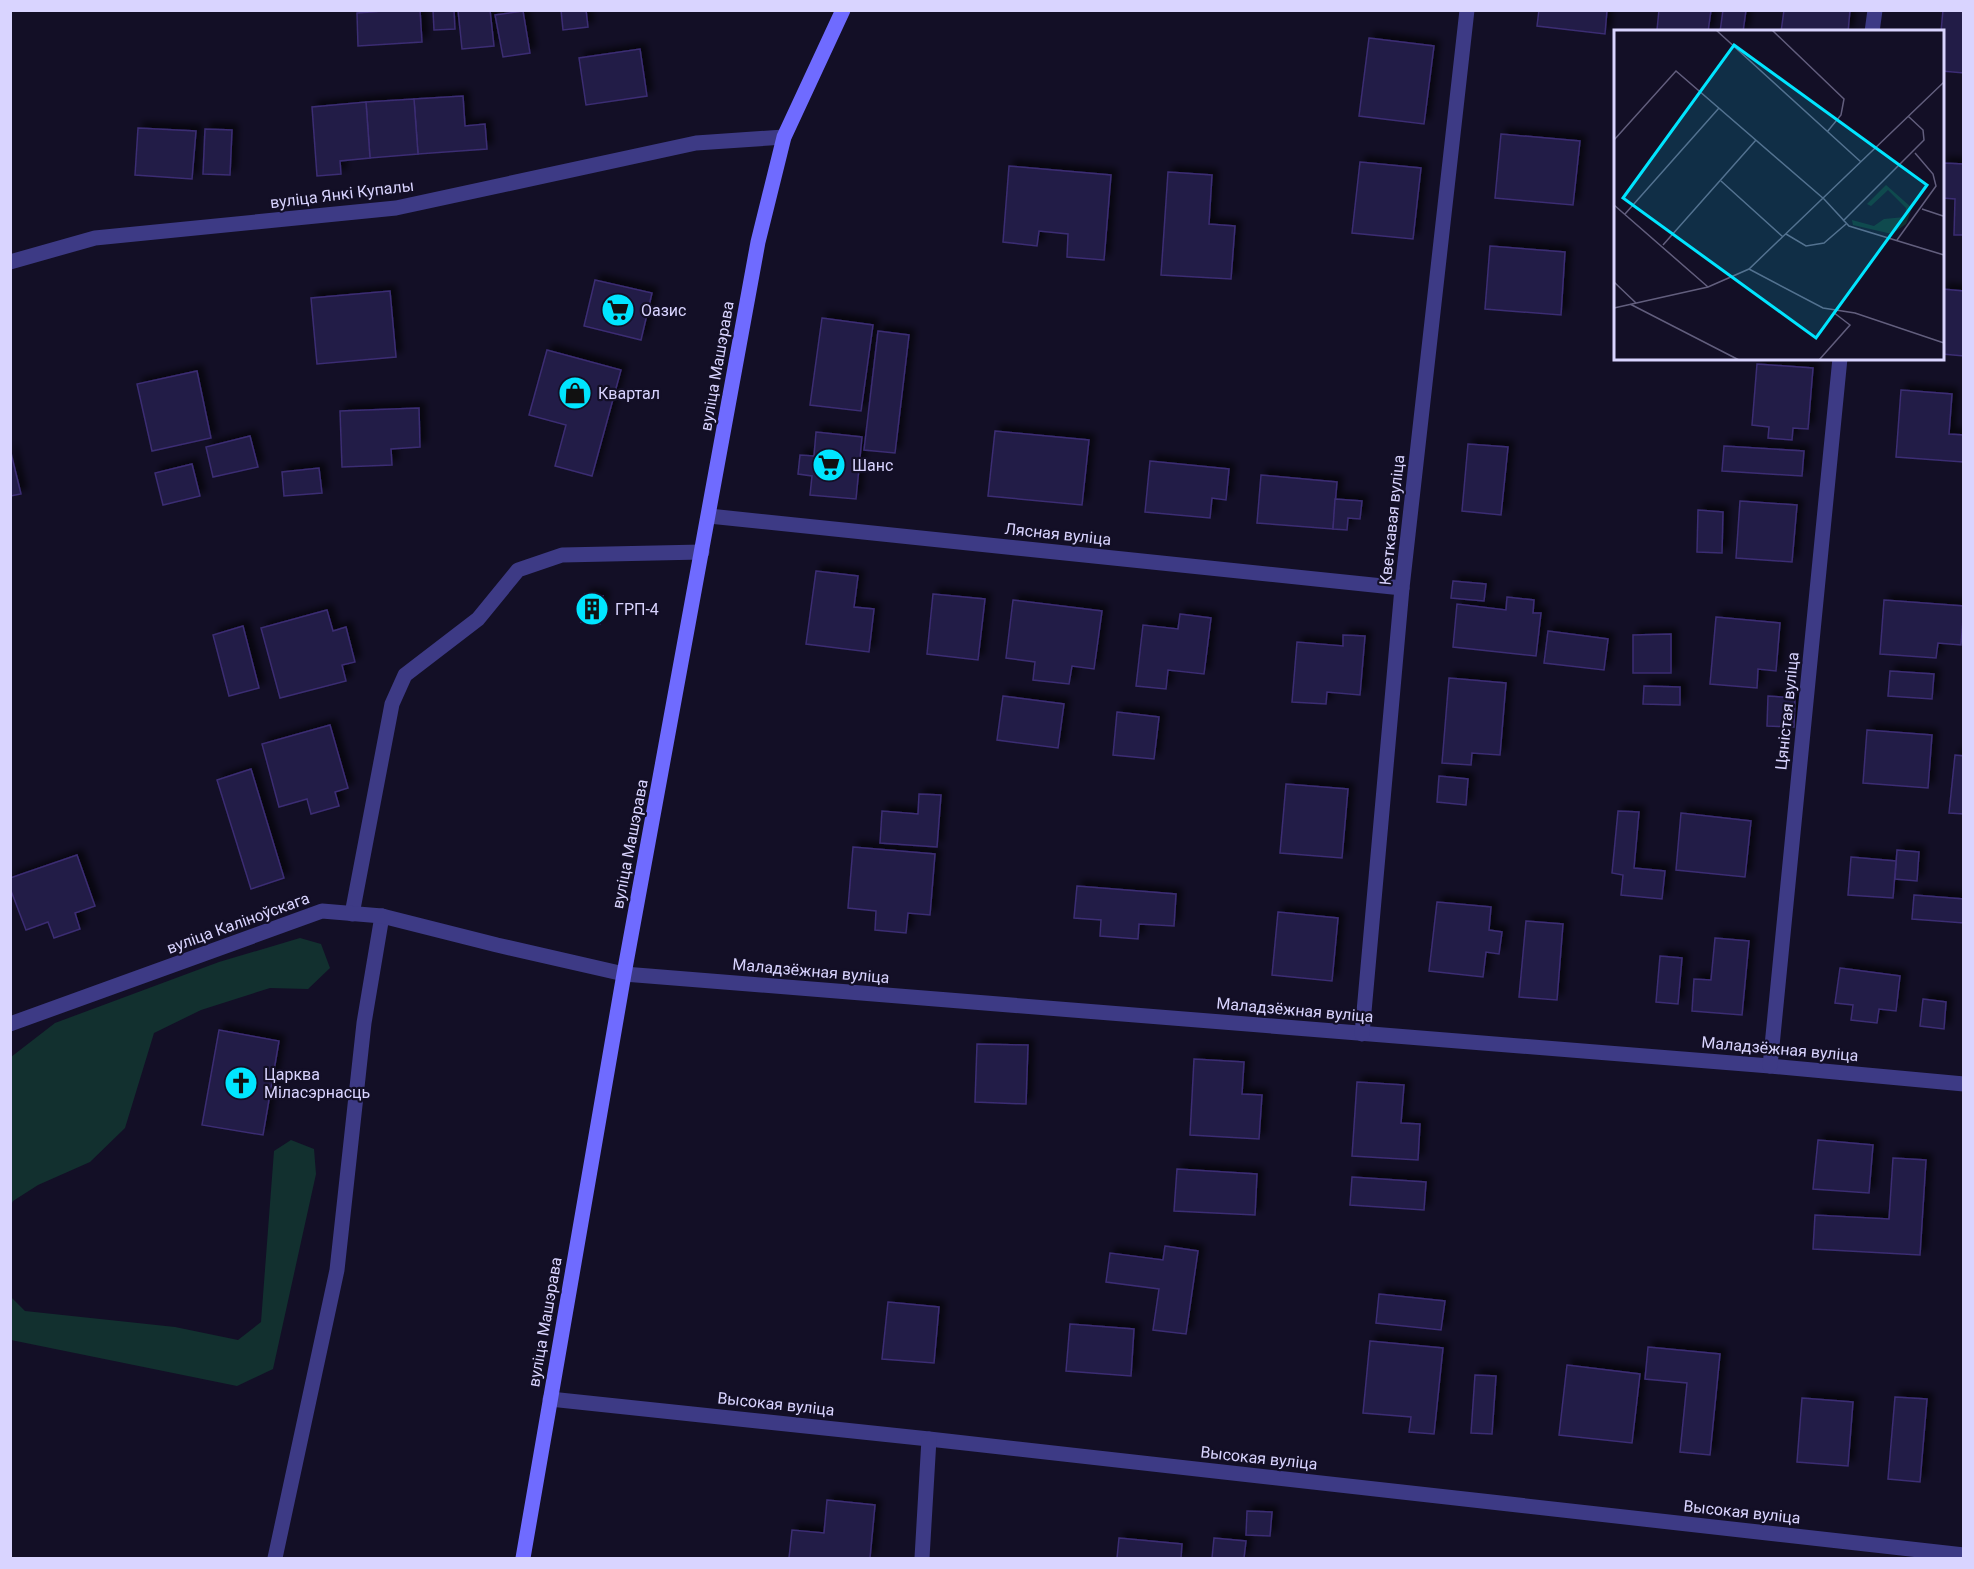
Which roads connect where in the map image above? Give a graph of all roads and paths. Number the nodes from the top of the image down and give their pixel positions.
1 (843, 10) edge
2 (1467, 10) edge
3 (1875, 10) edge
4 (1872, 30) edge
5 (783, 137) junction
6 (11, 262) edge
7 (1840, 360) edge
8 (709, 516) junction
9 (702, 552) junction
10 (1402, 588) junction
11 (352, 914) junction
12 (382, 916) junction
13 (624, 974) junction
14 (10, 1024) edge
15 (1362, 1034) junction
16 (1770, 1066) junction
17 (1964, 1084) edge
18 (550, 1399) junction
19 (929, 1439) junction
20 (1964, 1555) edge
21 (275, 1558) edge
22 (523, 1558) edge
23 (922, 1558) edge

1 - 5 main road, вуліца Машэрава
2 - 10 street, Кветкавая вуліца
3 - 4 street
5 - 6 street, вуліца Янкі Купалы
5 - 8 main road, вуліца Машэрава
7 - 16 street, Цяністая вуліца
8 - 9 main road, вуліца Машэрава
8 - 10 street, Лясная вуліца
9 - 11 street
9 - 13 main road, вуліца Машэрава
10 - 15 street, Кветкавая вуліца
11 - 12 street, вуліца Каліноўскага
11 - 14 street, вуліца Каліноўскага
12 - 13 street, вуліца Каліноўскага
12 - 21 street
13 - 15 street, Маладзёжная вуліца
13 - 18 main road, вуліца Машэрава
15 - 16 street, Маладзёжная вуліца
16 - 17 street, Маладзёжная вуліца
18 - 19 street, Высокая вуліца
18 - 22 main road, вуліца Машэрава
19 - 20 street, Высокая вуліца
19 - 23 street

